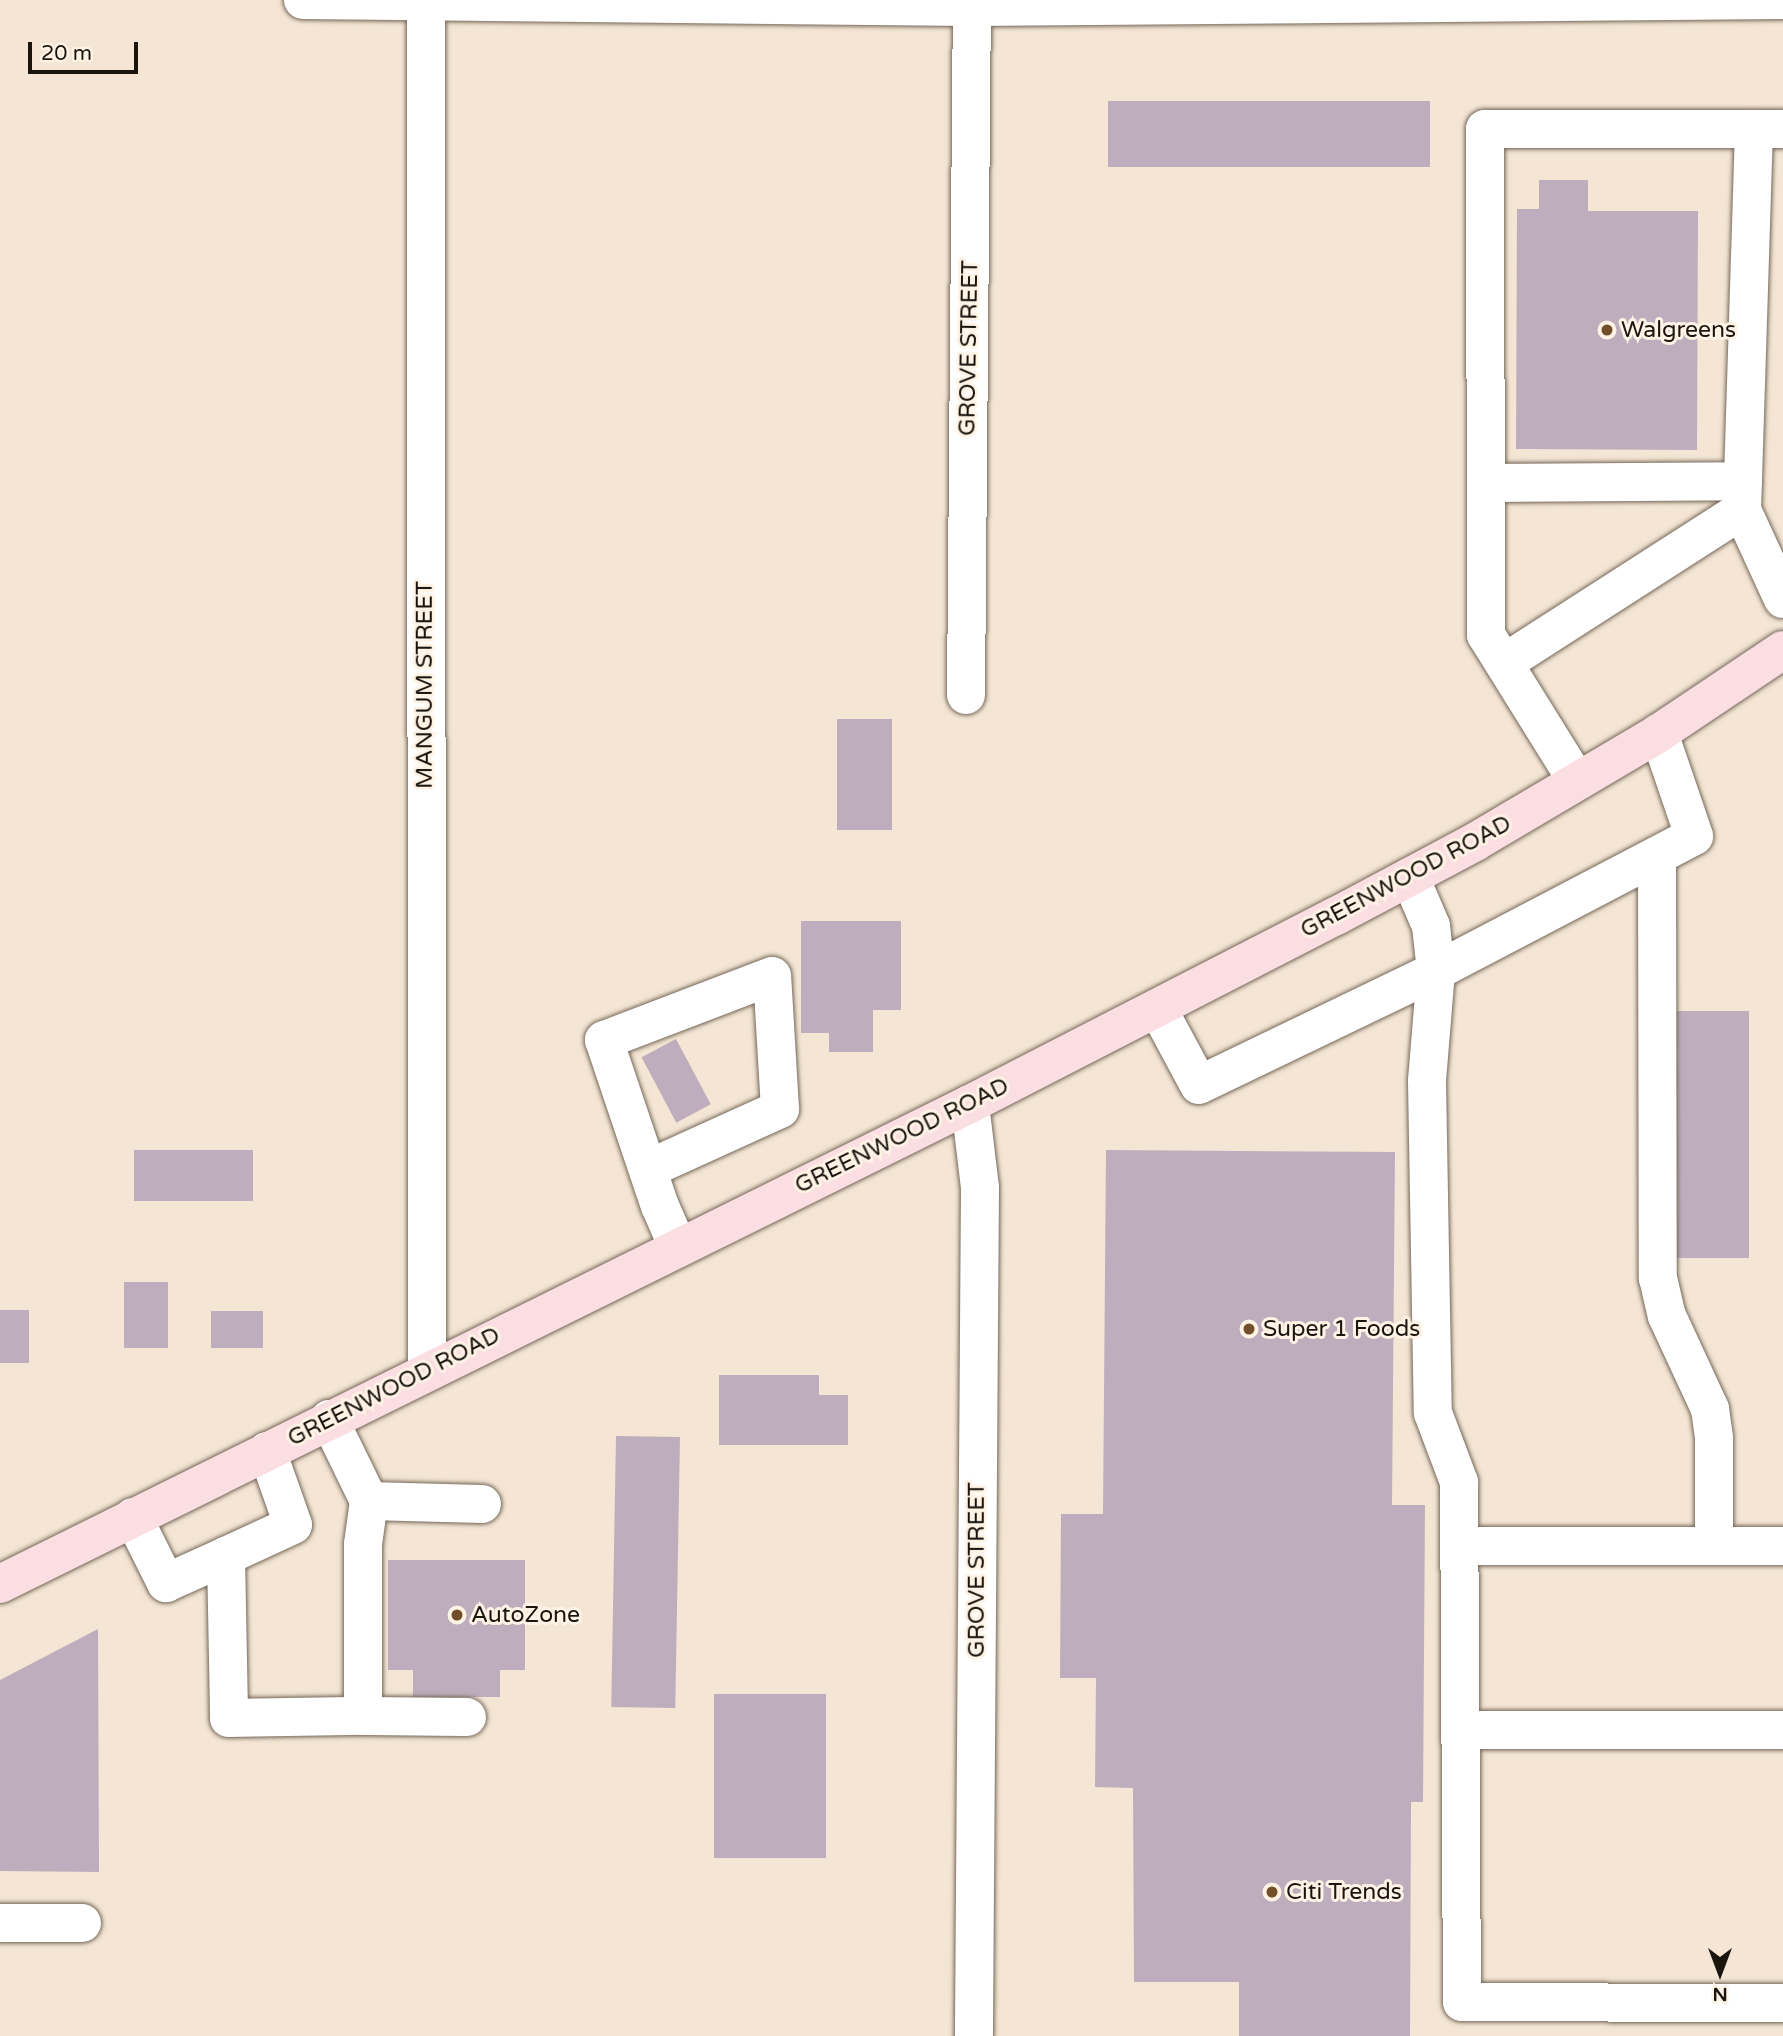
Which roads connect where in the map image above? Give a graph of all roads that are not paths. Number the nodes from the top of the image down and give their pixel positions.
1 (303, 0) edge
2 (1783, 0) edge
3 (1529, 1) edge
4 (426, 2) edge
5 (972, 4) edge
6 (1769, 129) edge
7 (1486, 484) junction
8 (1742, 496) junction
9 (1783, 599) edge
10 (1783, 650) edge
11 (1504, 663) junction
12 (966, 695) dead end
13 (1659, 733) junction
14 (1577, 781) junction
15 (1657, 856) junction
16 (1410, 877) junction
17 (1436, 971) junction
18 (1158, 1009) junction
19 (970, 1104) junction
20 (649, 1169) junction
21 (677, 1245) junction
22 (427, 1371) junction
23 (329, 1419) junction
24 (267, 1451) junction
25 (369, 1501) junction
26 (482, 1504) dead end
27 (133, 1517) junction
28 (1714, 1545) junction
29 (1462, 1546) junction
30 (1783, 1546) edge
31 (226, 1556) junction
32 (0, 1584) edge
33 (363, 1716) junction
34 (467, 1717) dead end
35 (1462, 1730) junction
36 (1783, 1730) edge
37 (0, 1923) edge
38 (82, 1923) dead end
39 (1783, 2003) edge
40 (974, 2036) edge

1 - 4 street
2 - 3 street
3 - 5 street
4 - 5 street
4 - 22 street, MANGUM STREET
5 - 12 street, GROVE STREET
6 - 7 street
6 - 8 street
7 - 8 street
7 - 11 street
8 - 9 street
8 - 11 street
10 - 13 main road, GREENWOOD ROAD
11 - 14 street
13 - 14 main road, GREENWOOD ROAD
13 - 15 street
14 - 16 main road, GREENWOOD ROAD
15 - 17 street
15 - 28 street
16 - 17 street
16 - 18 main road, GREENWOOD ROAD
17 - 18 street
17 - 29 street
18 - 19 main road, GREENWOOD ROAD
19 - 21 main road, GREENWOOD ROAD
19 - 40 street, GROVE STREET
20 - 20 street
20 - 21 street
21 - 22 main road, GREENWOOD ROAD
22 - 23 main road, GREENWOOD ROAD
23 - 24 main road, GREENWOOD ROAD
23 - 25 street
24 - 27 main road, GREENWOOD ROAD
24 - 31 street
25 - 26 street
25 - 33 street
27 - 31 street
27 - 32 main road, GREENWOOD ROAD
28 - 29 street
28 - 30 street
29 - 35 street
31 - 33 street
33 - 34 street
35 - 36 street
35 - 39 street
37 - 38 street

